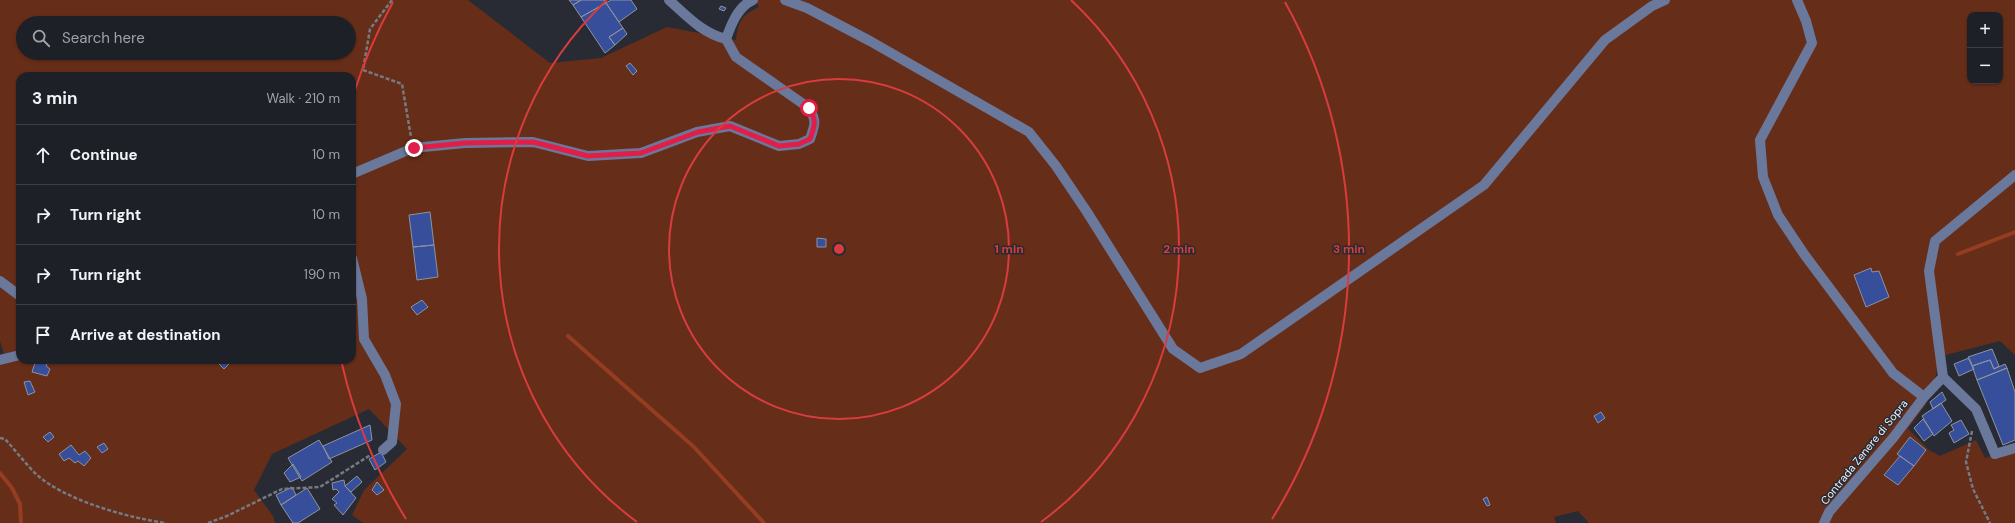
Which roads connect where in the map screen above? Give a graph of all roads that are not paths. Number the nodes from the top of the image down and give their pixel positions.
1 (669, 0) edge
2 (753, 0) edge
3 (785, 0) edge
4 (1665, 0) edge
5 (1798, 0) edge
6 (726, 39) junction
7 (356, 172) edge
8 (2015, 175) edge
9 (356, 274) edge
10 (0, 281) edge
11 (16, 293) edge
12 (16, 356) edge
13 (0, 360) edge
14 (1943, 377) junction
15 (1924, 397) junction
16 (2015, 448) edge
17 (383, 450) road end
18 (1824, 523) edge

1 - 6 street
2 - 6 street
3 - 4 street
5 - 15 street
6 - 7 street
8 - 14 street
9 - 17 street
10 - 11 street
12 - 13 street
14 - 15 street, Contrada Zenere di Sopra
14 - 16 street
15 - 18 street, Contrada Zenere di Sopra

